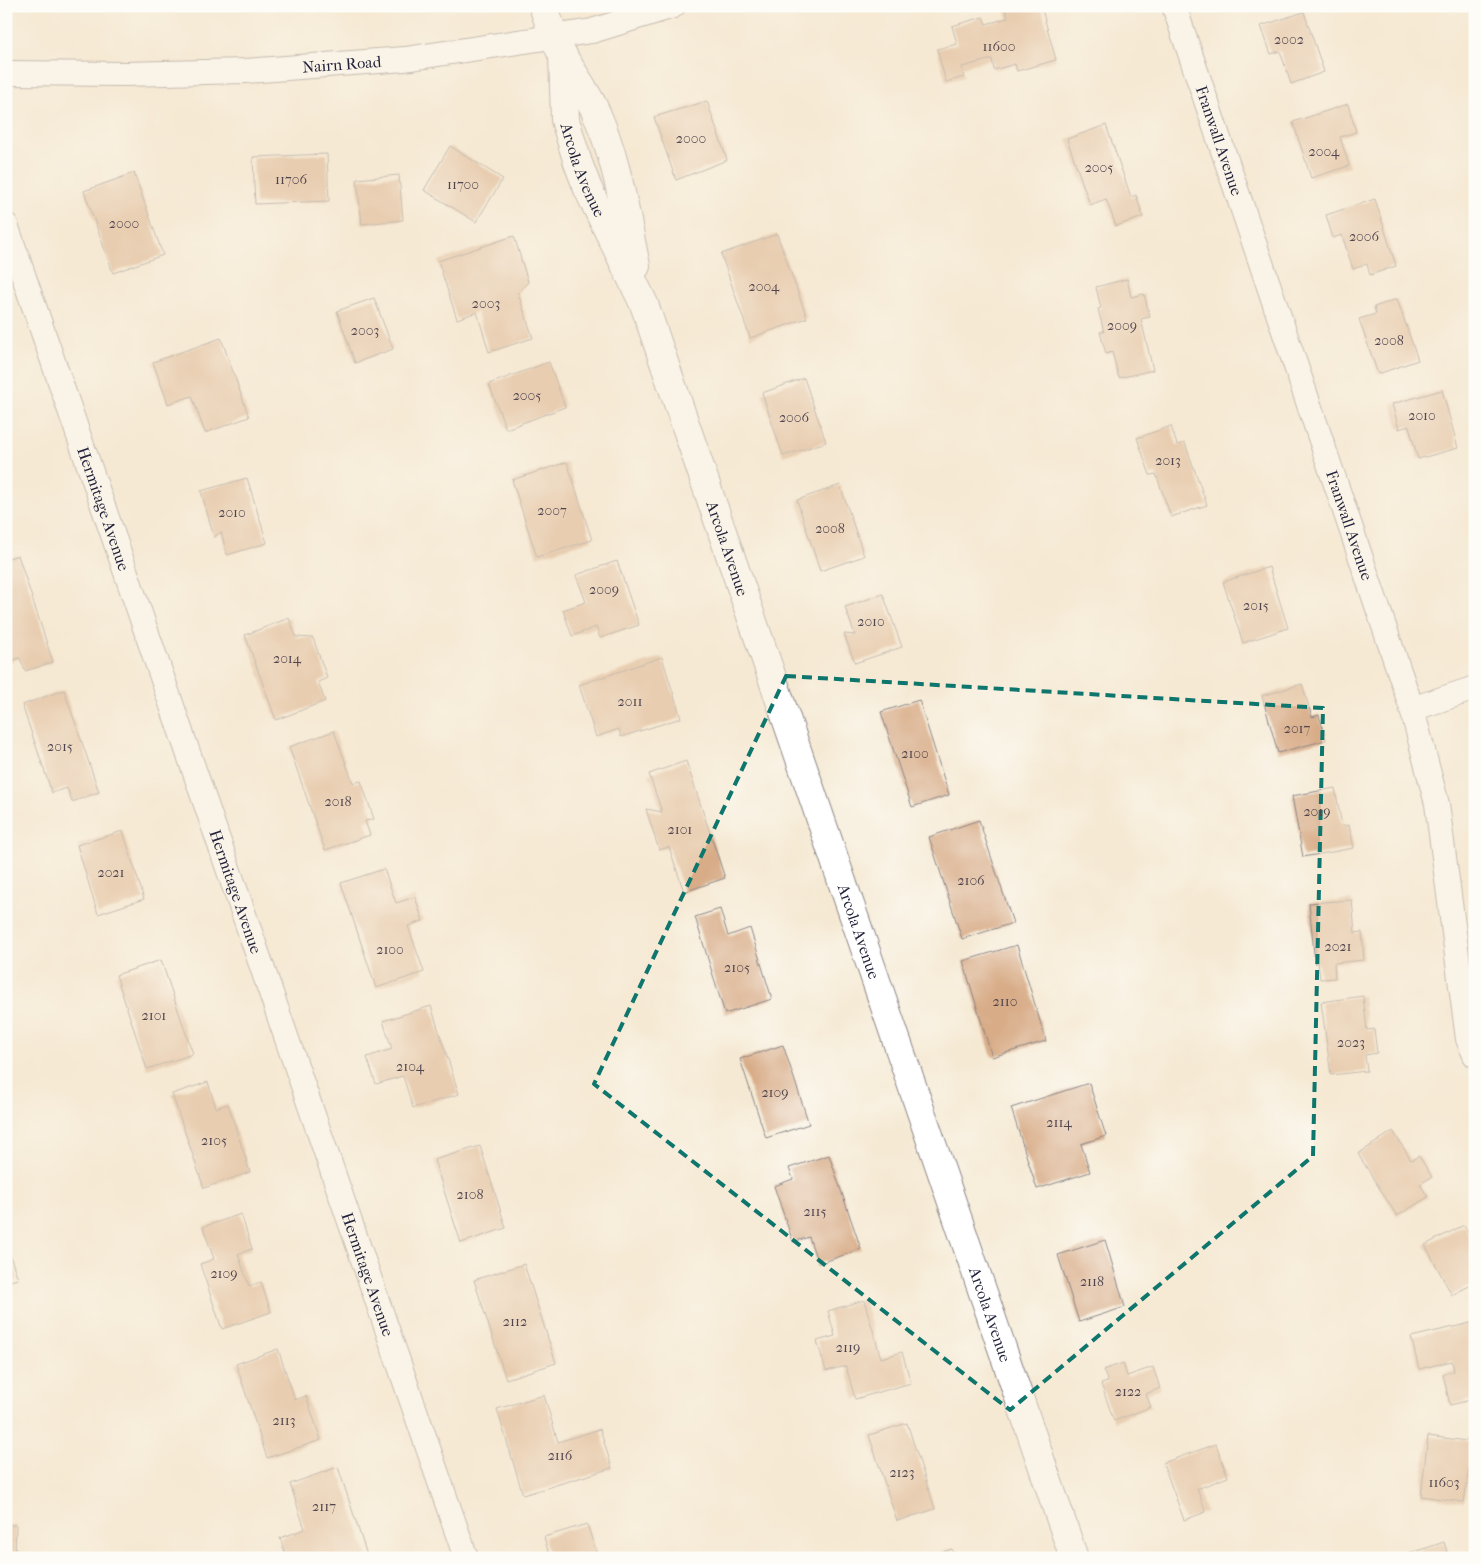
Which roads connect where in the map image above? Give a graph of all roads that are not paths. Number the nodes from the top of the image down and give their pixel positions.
1 (543, 6) edge
2 (672, 6) edge
3 (1174, 6) edge
4 (558, 45) junction
5 (6, 73) edge
6 (6, 225) edge
7 (1475, 688) edge
8 (1412, 709) junction
9 (1475, 1055) edge
10 (466, 1558) edge
11 (1074, 1558) edge

1 - 4 street, Arcola Avenue
2 - 4 street, Nairn Road
3 - 8 street, Franwall Avenue
4 - 5 street, Nairn Road
4 - 11 street, Arcola Avenue
6 - 10 street, Hermitage Avenue
7 - 8 street
8 - 9 street, Franwall Avenue

